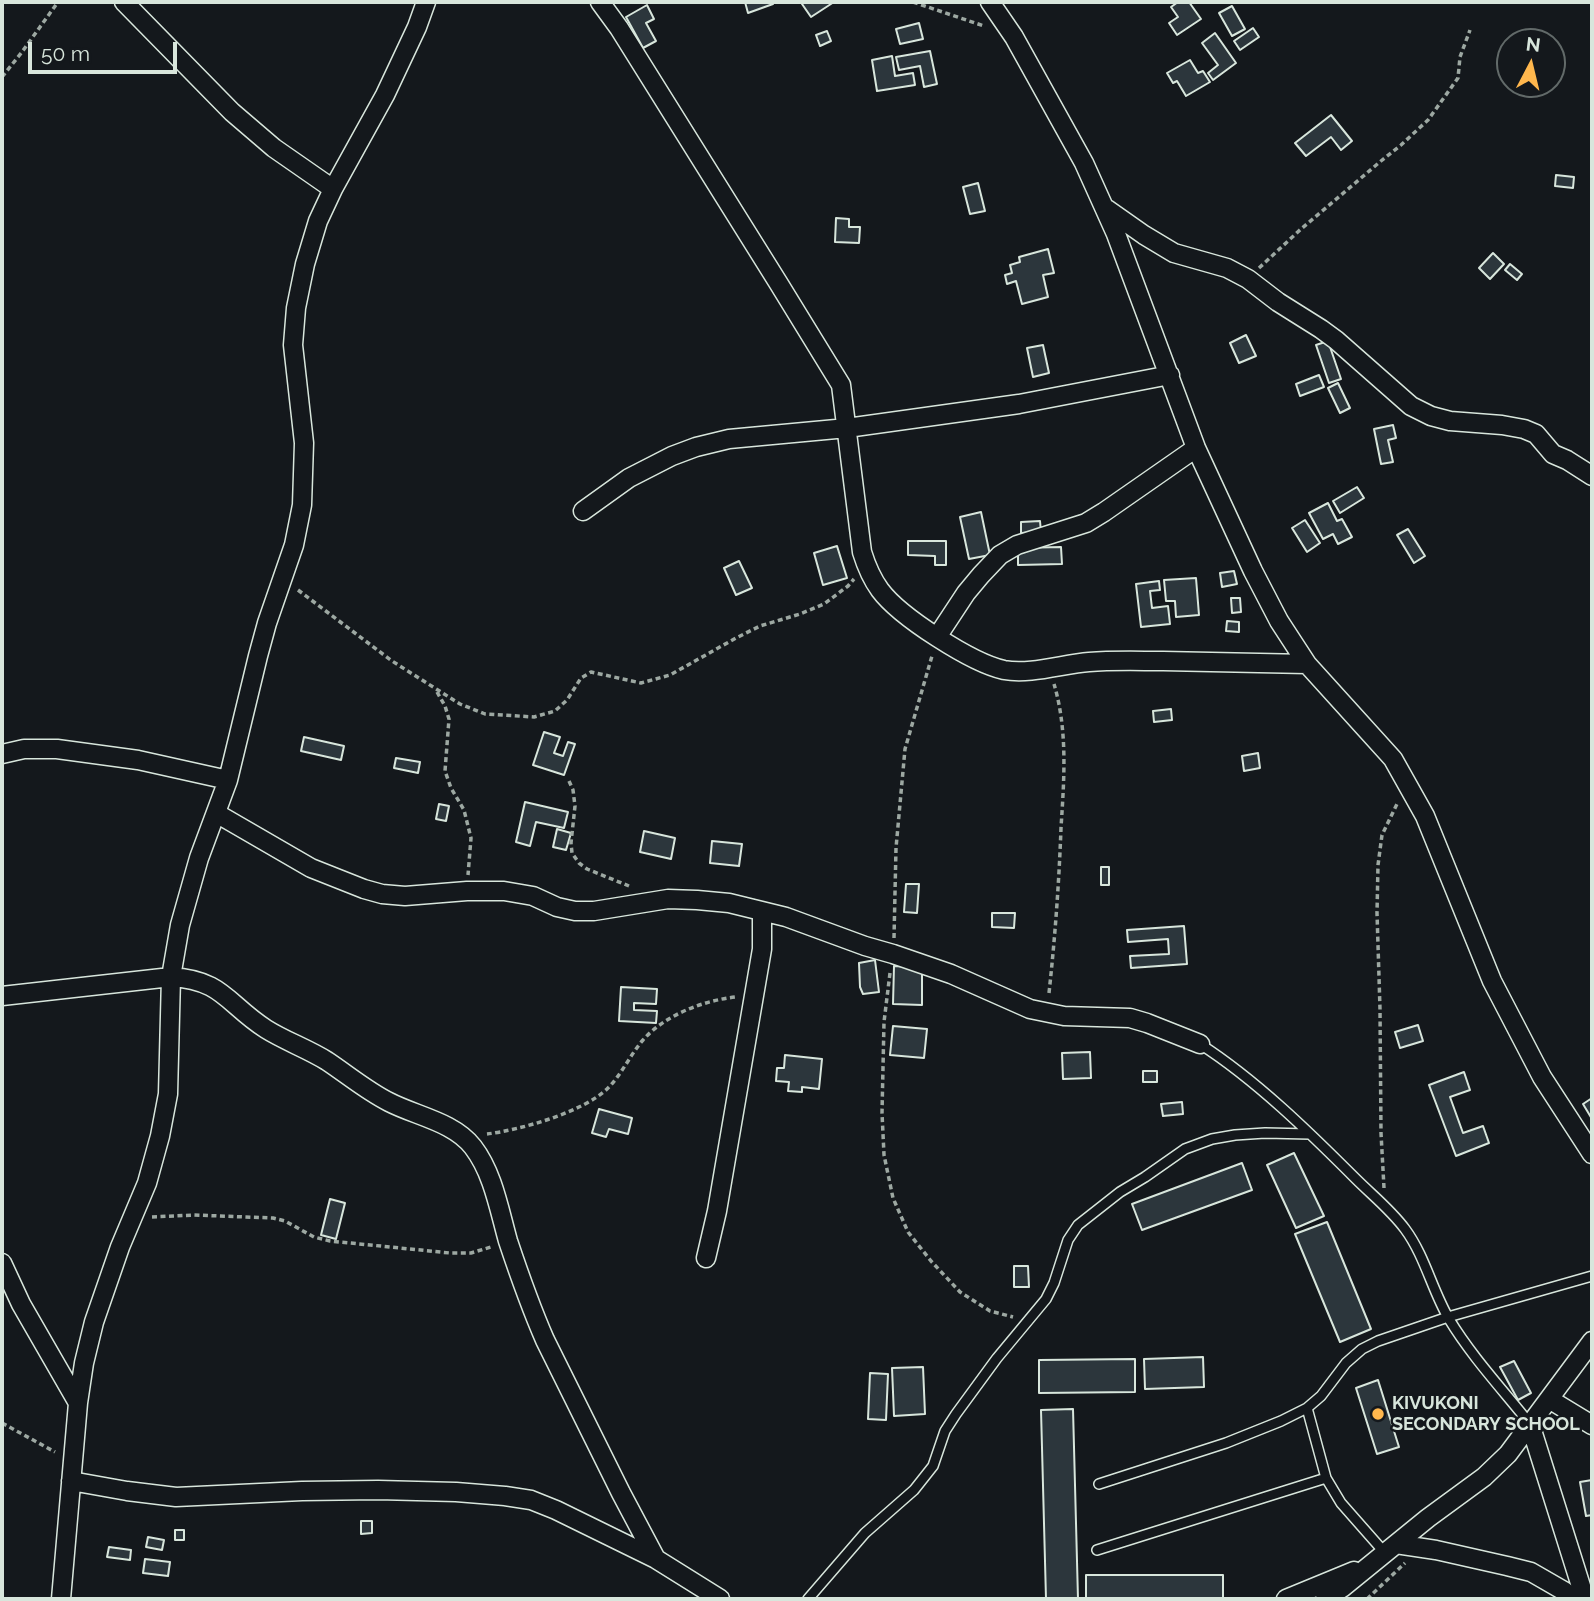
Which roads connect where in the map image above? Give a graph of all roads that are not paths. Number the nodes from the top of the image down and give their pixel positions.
1 (124, 2) edge
2 (426, 2) edge
3 (600, 2) edge
4 (990, 2) edge
5 (333, 189) junction
6 (1104, 206) junction
7 (1170, 375) junction
8 (847, 428) junction
9 (1196, 448) junction
10 (1592, 476) edge
11 (583, 511) dead end
12 (937, 637) junction
13 (1307, 664) junction
14 (2, 754) edge
15 (228, 779) junction
16 (216, 813) junction
17 (762, 912) junction
18 (171, 977) junction
19 (2, 996) edge
20 (1200, 1044) joint
21 (1310, 1134) junction
22 (1592, 1154) edge
23 (706, 1258) dead end
24 (2, 1263) edge
25 (1592, 1276) edge
26 (1448, 1317) junction
27 (1592, 1341) edge
28 (1549, 1399) junction
29 (78, 1403) junction
30 (1307, 1408) junction
31 (1531, 1424) junction
32 (1592, 1425) edge
33 (1326, 1478) junction
34 (71, 1481) junction
35 (1099, 1484) dead end
36 (1097, 1550) dead end
37 (1384, 1553) junction
38 (656, 1559) junction
39 (61, 1599) edge
40 (720, 1599) edge
41 (808, 1599) edge
42 (1286, 1599) edge
43 (1325, 1599) edge
44 (1573, 1599) edge
45 (1585, 1599) edge

1 - 5 street
2 - 5 street
3 - 8 street
4 - 6 street
5 - 15 street
6 - 7 street
6 - 10 street
7 - 8 street
7 - 9 street
8 - 11 street
8 - 12 street
9 - 12 street
9 - 13 street
12 - 13 street
13 - 22 street
14 - 15 street
15 - 16 street
16 - 17 street
16 - 18 street
17 - 20 street
17 - 23 street
18 - 19 street
18 - 29 street
18 - 38 street
20 - 21 lane
21 - 26 lane
21 - 41 lane
24 - 29 street
25 - 26 lane
26 - 30 lane
26 - 31 lane
27 - 28 street
28 - 31 street
28 - 32 street
29 - 34 street
30 - 33 lane
30 - 35 lane
31 - 37 street
31 - 45 street
33 - 36 lane
33 - 37 lane
34 - 38 street
34 - 39 street
37 - 42 street
37 - 43 street
37 - 44 street
38 - 40 street

